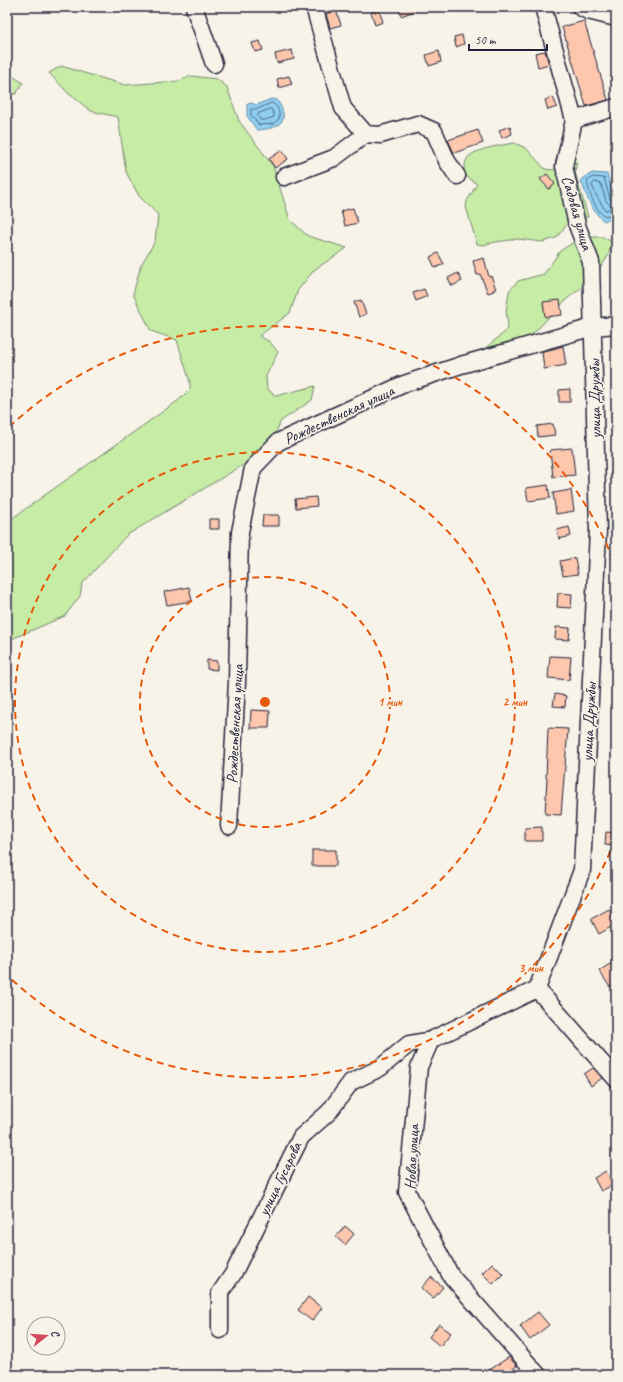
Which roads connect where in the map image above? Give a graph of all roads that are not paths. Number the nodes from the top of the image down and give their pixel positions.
1 (194, 7) edge
2 (314, 7) edge
3 (543, 7) edge
4 (580, 7) edge
5 (616, 18) edge
6 (214, 64) dead end
7 (616, 107) edge
8 (574, 120) junction
9 (366, 134) junction
10 (457, 176) dead end
11 (284, 177) dead end
12 (616, 325) edge
13 (593, 327) junction
14 (229, 826) dead end
15 (537, 989) junction
16 (431, 1040) junction
17 (616, 1079) edge
18 (220, 1330) dead end
19 (538, 1375) edge

1 - 6 street
2 - 9 street
3 - 8 street, Садовая улица
4 - 5 street
7 - 8 street
8 - 13 street, Садовая улица
9 - 10 street
9 - 11 street
12 - 13 street, Рождественская улица
13 - 14 street, Рождественская улица
13 - 15 street, улица Дружбы
15 - 16 street
15 - 17 street
16 - 18 street, улица Гусарова
16 - 19 street, Новая улица

